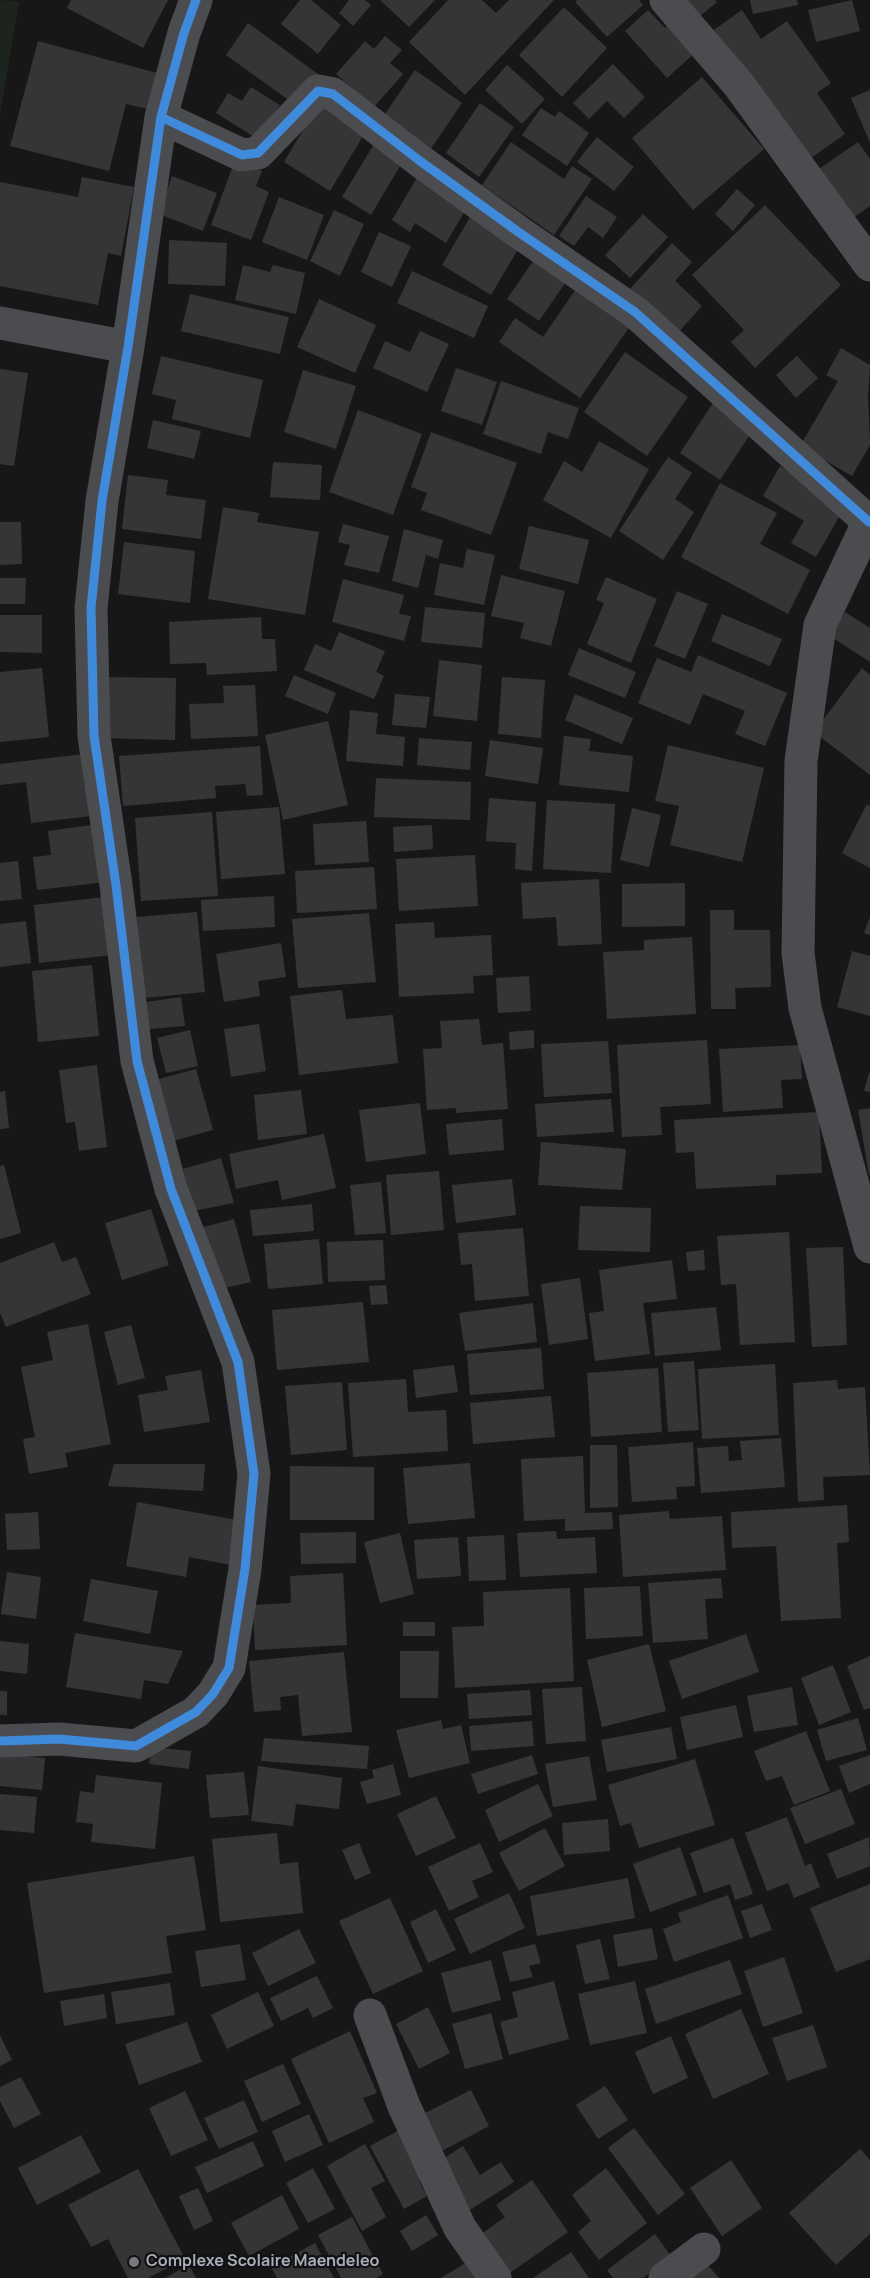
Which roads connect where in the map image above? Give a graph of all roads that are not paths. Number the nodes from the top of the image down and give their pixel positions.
1 (196, 0) edge
2 (666, 0) edge
3 (162, 117) junction
4 (870, 266) edge
5 (0, 323) edge
6 (128, 347) junction
7 (869, 521) edge
8 (870, 1247) edge
9 (0, 1741) edge
10 (370, 2015) dead end
11 (704, 2249) dead end
12 (495, 2278) edge
13 (665, 2278) edge

1 - 3 street
2 - 4 street
3 - 6 street
3 - 7 street
5 - 6 street
6 - 9 street
7 - 8 street
10 - 12 street
11 - 13 street

